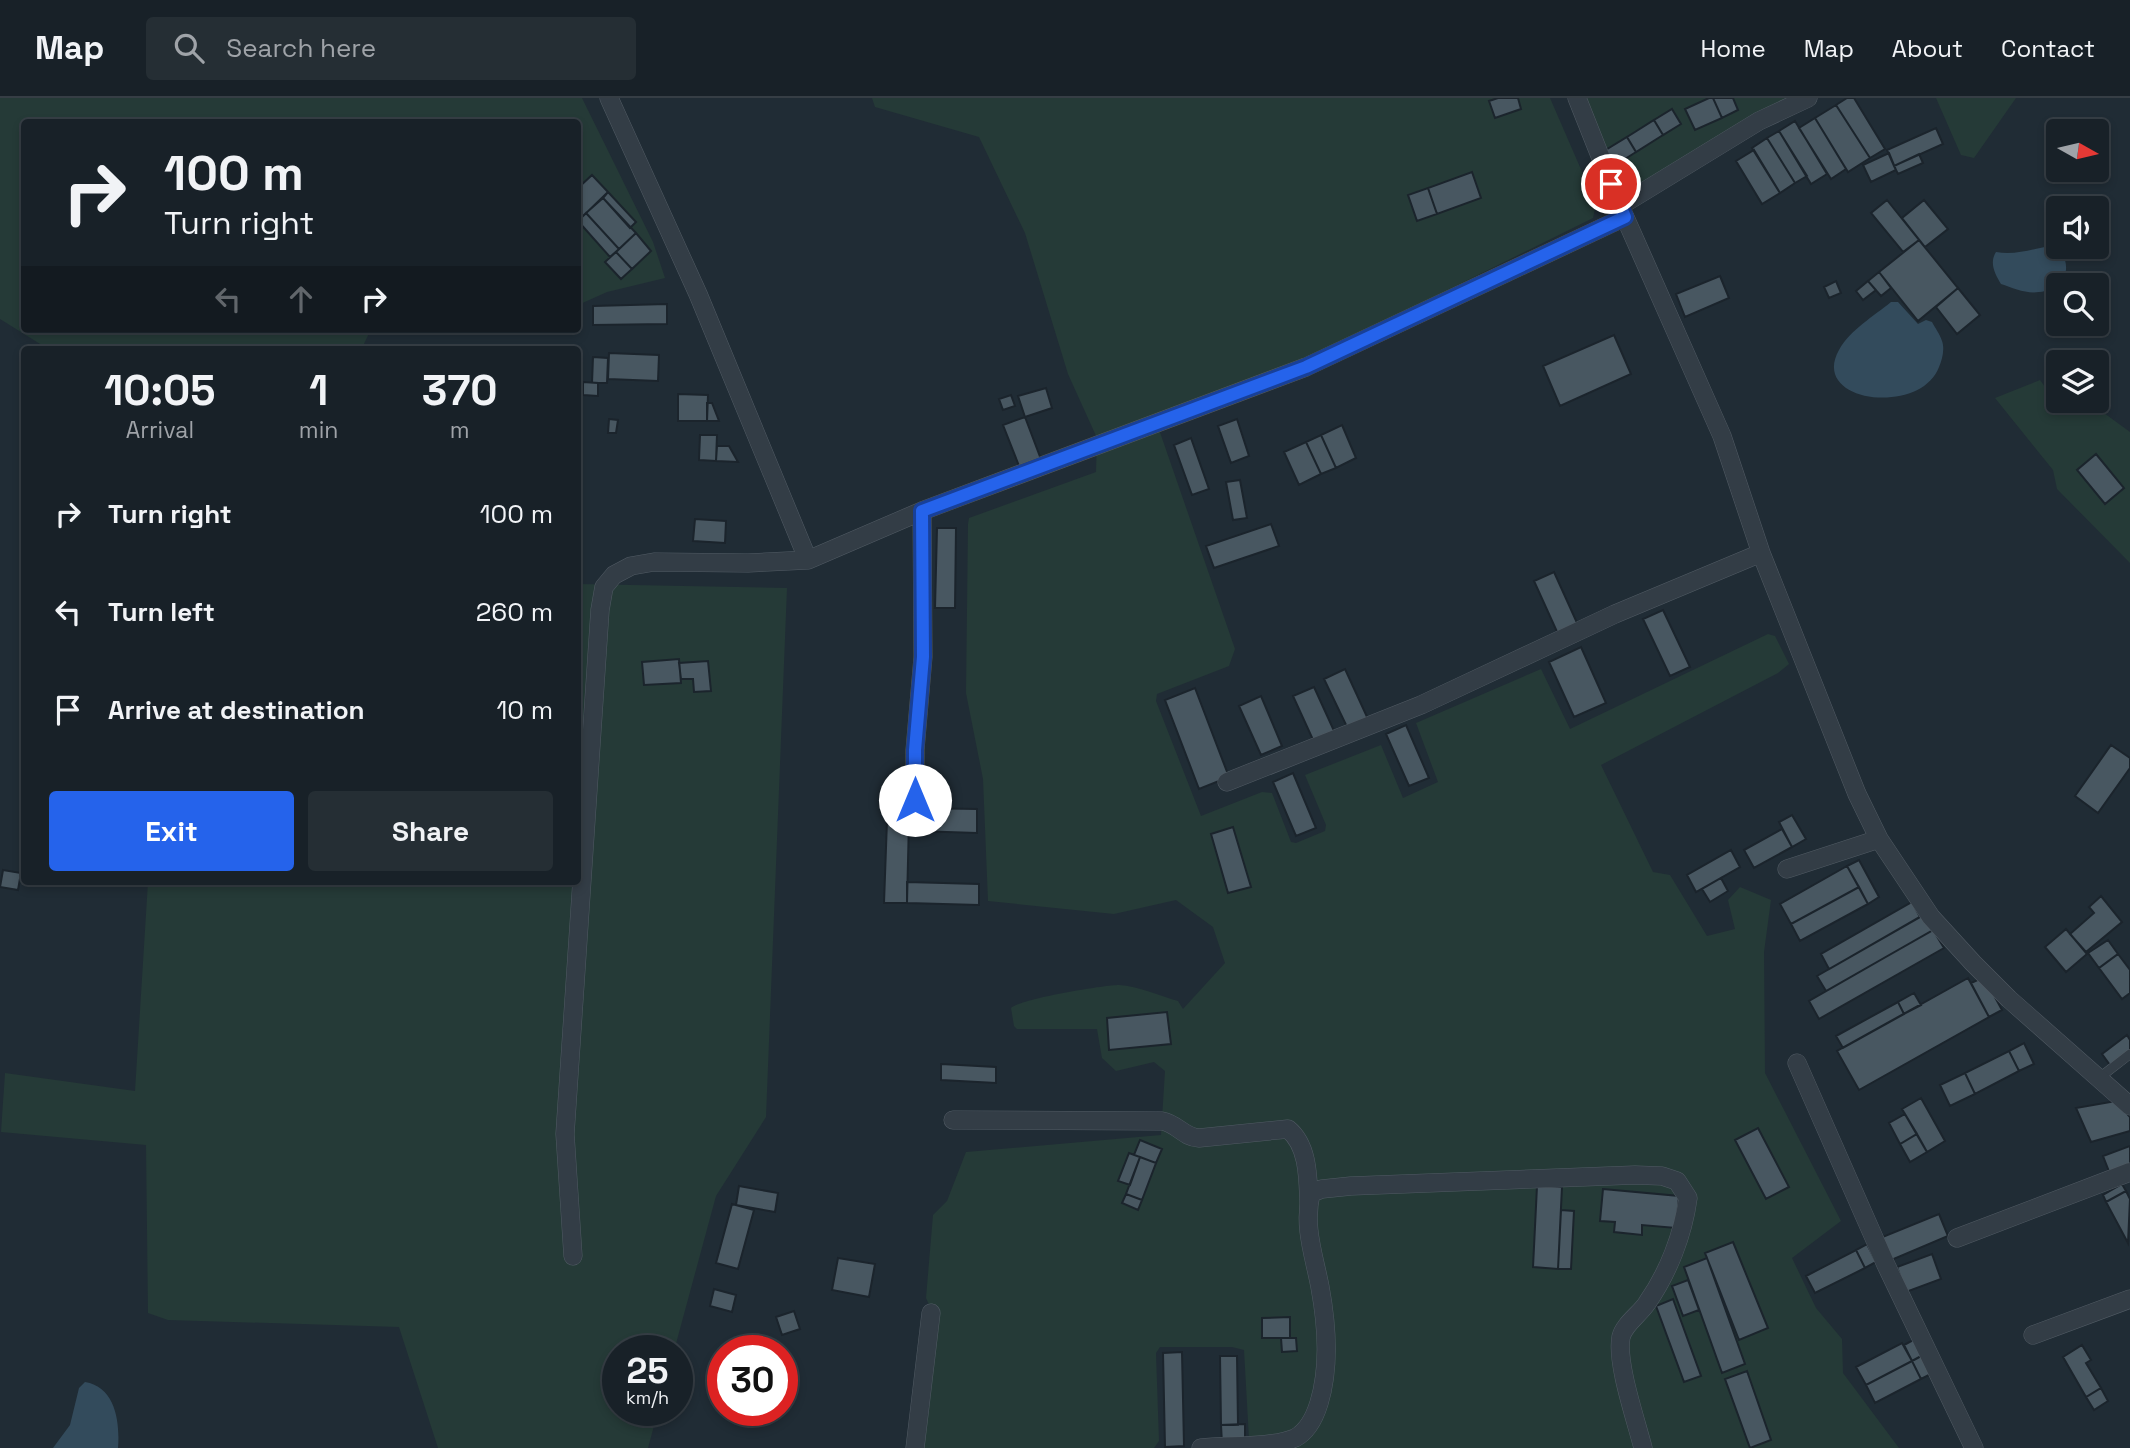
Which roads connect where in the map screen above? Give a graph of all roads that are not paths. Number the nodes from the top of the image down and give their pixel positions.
1 (609, 98) edge
2 (1577, 98) edge
3 (1808, 98) edge
4 (1622, 212) junction
5 (922, 511) junction
6 (1761, 553) junction
7 (808, 560) junction
8 (1227, 782) dead end
9 (915, 800) dead end
10 (1879, 838) junction
11 (1787, 869) dead end
12 (2130, 1054) edge
13 (1797, 1063) dead end
14 (2099, 1078) junction
15 (2130, 1106) edge
16 (953, 1121) dead end
17 (2130, 1172) edge
18 (1309, 1205) junction
19 (1957, 1238) dead end
20 (573, 1256) dead end
21 (2130, 1299) edge
22 (931, 1313) dead end
23 (2033, 1335) dead end
24 (915, 1448) edge
25 (1201, 1448) edge
26 (1643, 1448) edge
27 (1974, 1448) edge

1 - 7 street
2 - 4 street
3 - 4 street
4 - 5 street
4 - 6 street
5 - 7 street
5 - 9 street
6 - 8 street
6 - 10 street
7 - 20 street
10 - 11 street
10 - 14 street
12 - 14 lane
13 - 27 street
14 - 15 street
16 - 18 street
17 - 19 street
18 - 25 street
18 - 26 street
21 - 23 street
22 - 24 street

